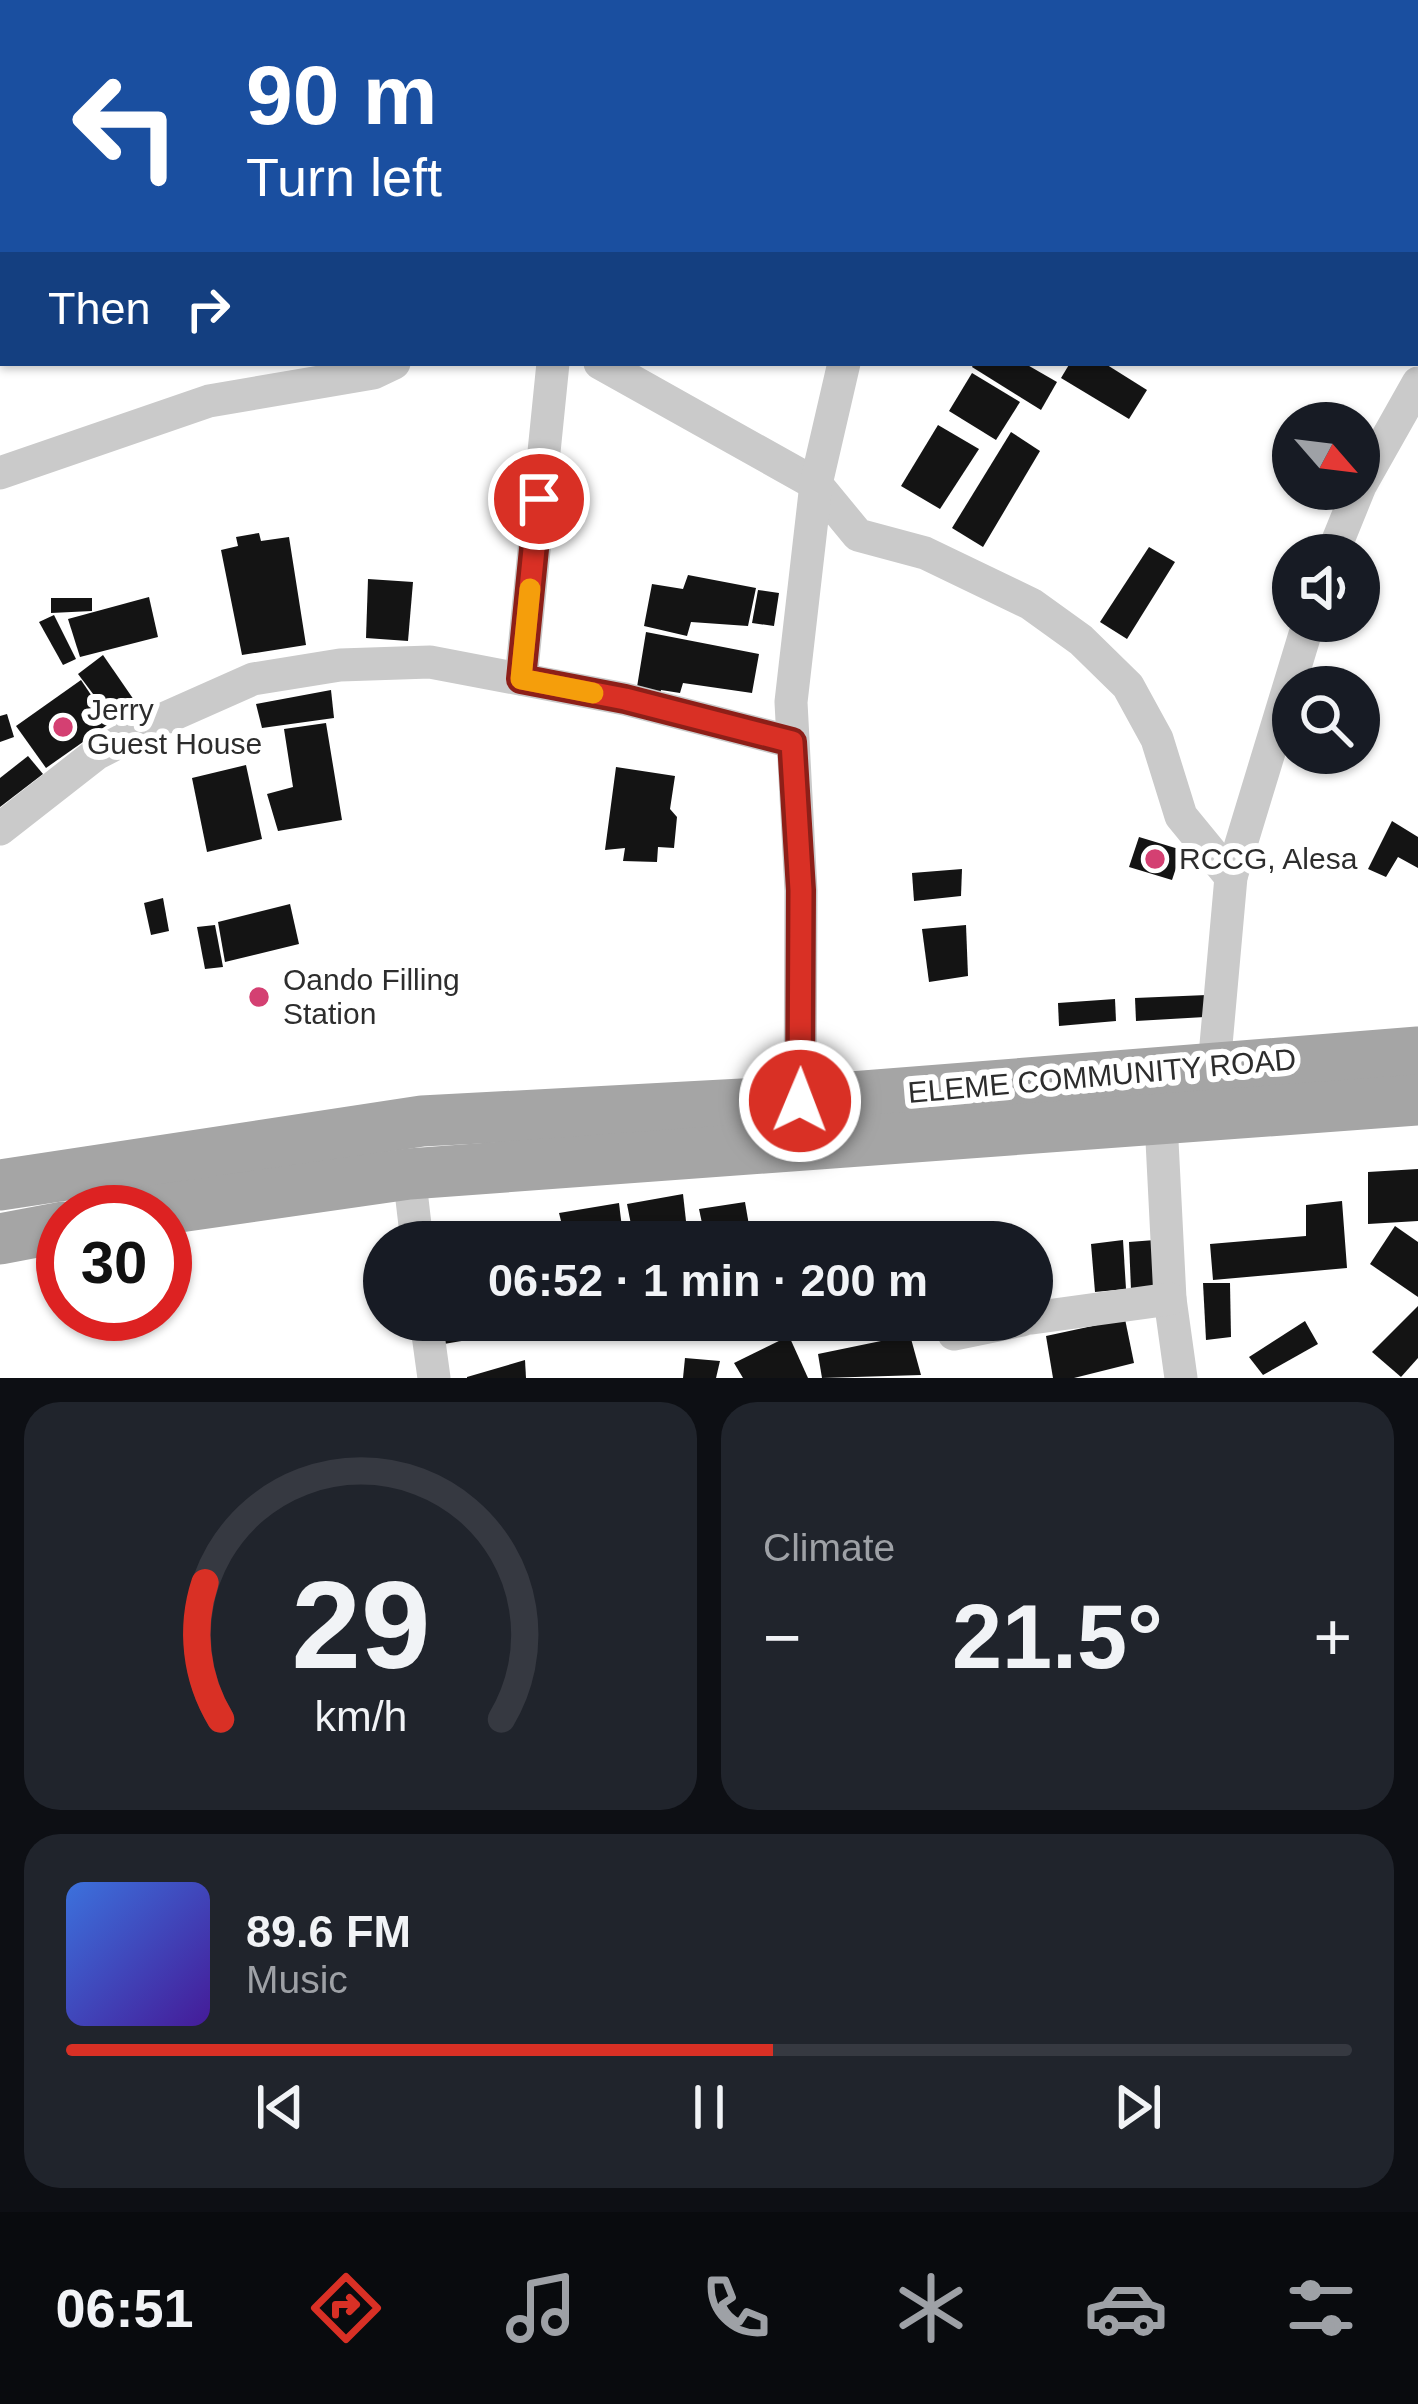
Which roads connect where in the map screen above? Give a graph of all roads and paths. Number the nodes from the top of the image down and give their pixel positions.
1 (388, 366) edge
2 (553, 366) edge
3 (605, 366) edge
4 (843, 366) edge
5 (1418, 383) edge
6 (0, 473) edge
7 (816, 484) junction
8 (1341, 534) edge
9 (1303, 642) edge
10 (521, 679) junction
11 (792, 742) junction
12 (0, 829) edge
13 (1231, 877) junction
14 (1418, 1052) edge
15 (1214, 1066) junction
16 (1418, 1100) edge
17 (800, 1101) junction
18 (1161, 1120) junction
19 (409, 1174) junction
20 (0, 1185) edge
21 (192, 1205) edge
22 (415, 1221) edge
23 (36, 1232) edge
24 (0, 1239) edge
25 (1170, 1299) junction
26 (1053, 1315) edge
27 (429, 1341) edge
28 (434, 1378) edge
29 (1181, 1378) edge

1 - 6 street
2 - 10 street
3 - 7 street
4 - 7 street
5 - 8 street
7 - 11 street
7 - 13 street
9 - 13 street
10 - 11 street
10 - 12 street
11 - 17 street
13 - 15 street
14 - 15 main road, ELEME COMMUNITY ROAD
15 - 17 main road, ELEME COMMUNITY ROAD
16 - 18 main road, ELEME COMMUNITY ROAD
17 - 20 main road, ELEME COMMUNITY ROAD
18 - 19 main road, ELEME COMMUNITY ROAD
18 - 25 street
19 - 21 main road, ELEME COMMUNITY ROAD
19 - 22 street
23 - 24 main road
25 - 26 street
25 - 29 street
27 - 28 street

